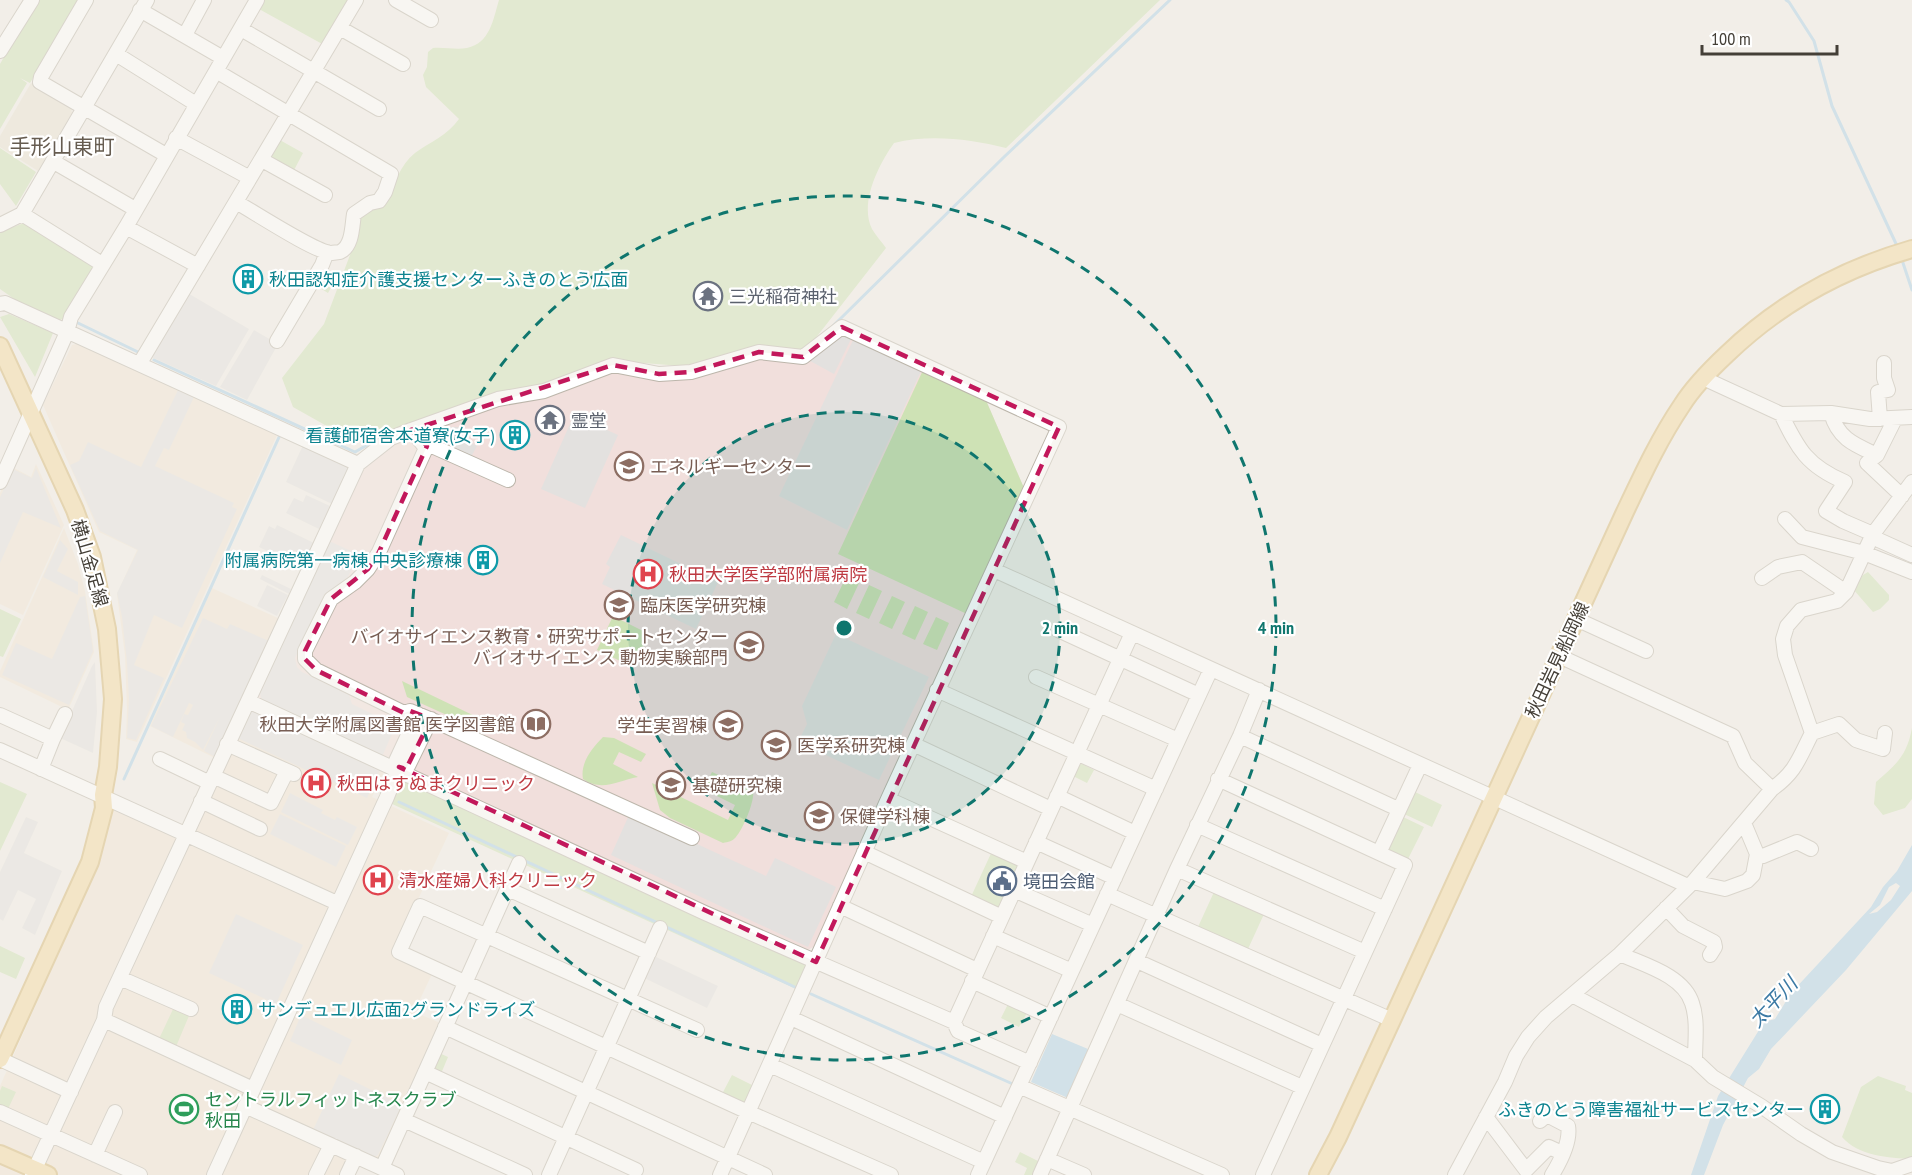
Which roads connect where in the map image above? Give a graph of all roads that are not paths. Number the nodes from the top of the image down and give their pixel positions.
1 (32, 0) edge
2 (86, 0) edge
3 (204, 0) edge
4 (257, 0) edge
5 (356, 0) edge
6 (396, 0) edge
7 (143, 5) edge
8 (431, 20) dead end
9 (340, 28) junction
10 (241, 29) junction
11 (185, 35) junction
12 (0, 51) edge
13 (116, 54) junction
14 (219, 64) junction
15 (403, 64) dead end
16 (314, 70) junction
17 (196, 104) junction
18 (83, 108) junction
19 (380, 109) dead end
20 (289, 114) junction
21 (176, 138) junction
22 (166, 155) junction
23 (262, 160) junction
24 (54, 162) junction
25 (250, 178) junction
26 (325, 195) dead end
27 (236, 202) junction
28 (135, 209) junction
29 (22, 214) junction
30 (0, 225) edge
31 (126, 227) junction
32 (327, 252) junction
33 (1904, 252) edge
34 (102, 264) junction
35 (198, 266) junction
36 (0, 304) edge
37 (67, 332) junction
38 (277, 341) dead end
39 (1, 350) edge
40 (140, 363) junction
41 (1884, 363) dead end
42 (1703, 378) junction
43 (1832, 413) junction
44 (1781, 414) junction
45 (31, 416) junction
46 (1912, 417) edge
47 (1880, 419) junction
48 (1895, 419) junction
49 (411, 430) junction
50 (423, 442) junction
51 (1877, 455) junction
52 (358, 464) junction
53 (508, 480) dead end
54 (0, 482) edge
55 (1912, 482) edge
56 (1902, 496) junction
57 (1785, 519) dead end
58 (1873, 536) junction
59 (1864, 553) junction
60 (1912, 555) edge
61 (994, 570) junction
62 (1912, 572) edge
63 (1762, 578) dead end
64 (1846, 592) junction
65 (1576, 618) junction
66 (1058, 630) dead end
67 (1132, 633) junction
68 (1646, 651) dead end
69 (1559, 656) junction
70 (1119, 660) junction
71 (1210, 669) junction
72 (1036, 677) dead end
73 (938, 690) junction
74 (1259, 690) junction
75 (1199, 695) junction
76 (248, 701) junction
77 (1099, 705) junction
78 (65, 714) dead end
79 (0, 715) edge
80 (424, 717) junction
81 (1812, 733) junction
82 (1885, 733) dead end
83 (1240, 736) junction
84 (53, 739) junction
85 (1178, 740) junction
86 (227, 744) junction
87 (914, 744) junction
88 (0, 750) edge
89 (1076, 754) junction
90 (160, 759) dead end
91 (1420, 765) junction
92 (42, 767) junction
93 (398, 769) junction
94 (212, 779) junction
95 (1218, 779) junction
96 (1156, 789) junction
97 (1772, 789) junction
98 (103, 795) junction
99 (1493, 798) junction
100 (888, 799) junction
101 (201, 801) junction
102 (1054, 802) junction
103 (1398, 809) junction
104 (1744, 823) junction
105 (1197, 825) junction
106 (260, 829) dead end
107 (1136, 833) junction
108 (185, 834) junction
109 (692, 838) dead end
110 (1036, 842) junction
111 (1811, 849) dead end
112 (864, 852) junction
113 (1378, 853) junction
114 (1757, 854) junction
115 (1027, 862) junction
116 (519, 863) dead end
117 (1177, 869) junction
118 (1115, 878) junction
119 (1691, 884) junction
120 (508, 889) junction
121 (1014, 890) junction
122 (1107, 894) junction
123 (337, 903) junction
124 (840, 906) junction
125 (1666, 908) junction
126 (1385, 909) junction
127 (1002, 916) junction
128 (1156, 916) junction
129 (1093, 925) junction
130 (660, 928) dead end
131 (487, 935) junction
132 (993, 936) junction
133 (1365, 952) junction
134 (649, 953) junction
135 (1620, 954) junction
136 (1710, 955) dead end
137 (1137, 961) junction
138 (816, 962) junction
139 (1072, 970) junction
140 (975, 976) junction
141 (120, 978) junction
142 (466, 981) junction
143 (1572, 995) junction
144 (628, 999) junction
145 (1344, 999) junction
146 (1117, 1004) junction
147 (191, 1009) dead end
148 (1051, 1017) junction
149 (791, 1018) junction
150 (104, 1020) junction
151 (1392, 1020) junction
152 (954, 1022) junction
153 (445, 1027) junction
154 (697, 1030) dead end
155 (0, 1037) edge
156 (1322, 1045) junction
157 (606, 1046) junction
158 (0, 1059) edge
159 (1695, 1060) junction
160 (1030, 1063) junction
161 (770, 1065) junction
162 (425, 1072) junction
163 (1019, 1086) junction
164 (1302, 1087) junction
165 (253, 1089) junction
166 (586, 1091) junction
167 (71, 1092) junction
168 (245, 1106) junction
169 (1070, 1107) junction
170 (0, 1112) edge
171 (115, 1112) dead end
172 (748, 1112) junction
173 (1005, 1117) junction
174 (1486, 1117) junction
175 (404, 1120) junction
176 (1540, 1121) dead end
177 (51, 1135) junction
178 (567, 1137) junction
179 (331, 1145) junction
180 (1562, 1153) junction
181 (0, 1154) edge
182 (95, 1155) junction
183 (356, 1156) junction
184 (728, 1158) junction
185 (1047, 1159) junction
186 (1912, 1164) edge
187 (382, 1168) junction
188 (981, 1169) edge
189 (636, 1170) dead end
190 (39, 1173) edge
191 (140, 1175) edge
192 (214, 1175) edge
193 (316, 1175) edge
194 (347, 1175) edge
195 (397, 1175) edge
196 (525, 1175) edge
197 (549, 1175) edge
198 (720, 1175) edge
199 (765, 1175) edge
200 (891, 1175) edge
201 (1040, 1175) edge
202 (1084, 1175) edge
203 (1222, 1175) edge
204 (1263, 1175) edge
205 (1318, 1175) edge
206 (1455, 1175) edge
207 (1552, 1175) edge

1 - 12 street
2 - 18 street
3 - 11 street
4 - 10 street
5 - 9 street
6 - 8 street
7 - 11 street
7 - 13 street
9 - 15 street
9 - 16 street
10 - 14 street
10 - 16 street
11 - 14 street
13 - 17 street
13 - 18 street
14 - 17 street
14 - 20 street
16 - 19 street
16 - 20 street
17 - 21 street
18 - 22 street
18 - 24 street
20 - 23 street
20 - 32 street
21 - 22 street
21 - 25 street
22 - 28 street
23 - 25 street
23 - 26 street
24 - 28 street
24 - 29 street
25 - 27 street
27 - 32 street
27 - 35 street
28 - 31 street
29 - 30 street
29 - 34 street
31 - 34 street
31 - 35 street
32 - 38 street
33 - 42 main road, 秋田岩見船岡線
34 - 37 street
35 - 40 street
36 - 37 street
37 - 40 street
37 - 45 street
39 - 45 main road, 横山金足線
40 - 52 street
41 - 47 street
42 - 44 street
42 - 65 main road, 秋田岩見船岡線
43 - 44 street
43 - 47 street
43 - 51 street
44 - 58 street
45 - 54 street
45 - 98 main road, 横山金足線
46 - 48 street
47 - 48 street
48 - 51 street
49 - 50 street
49 - 52 street
49 - 61 street
50 - 53 street
50 - 80 street
51 - 56 street
52 - 76 street
55 - 56 street
56 - 58 street
57 - 59 street
58 - 59 street
58 - 60 street
59 - 62 street
59 - 64 street
61 - 67 street
61 - 73 street
63 - 64 street
64 - 81 street
65 - 68 street
65 - 69 main road, 秋田岩見船岡線
66 - 70 street
67 - 70 street
67 - 71 street
69 - 97 street
69 - 99 main road, 秋田岩見船岡線
70 - 75 street
70 - 77 street
71 - 74 street
71 - 75 street
72 - 77 street
73 - 87 street
73 - 89 street
74 - 83 street
74 - 91 street
75 - 85 street
76 - 86 street
76 - 93 street
77 - 85 street
77 - 89 street
78 - 84 street
79 - 84 street
80 - 93 street
80 - 109 street
81 - 82 street
81 - 97 street
83 - 95 street
83 - 103 street
84 - 92 street
85 - 96 street
86 - 94 street
86 - 94 street
87 - 100 street
87 - 102 street
88 - 92 street
89 - 96 street
89 - 102 street
90 - 94 street
91 - 99 street
91 - 103 street
92 - 98 street
93 - 123 street
93 - 138 street
94 - 101 street
95 - 105 street
95 - 113 street
96 - 107 street
97 - 104 street
98 - 108 street
98 - 155 main road, 横山金足線
98 - 158 main road, 横山金足線
99 - 119 street
99 - 151 main road, 秋田岩見船岡線
100 - 112 street
100 - 115 street
101 - 106 street
101 - 108 street
102 - 107 street
102 - 110 street
103 - 113 street
104 - 114 street
104 - 119 street
105 - 117 street
105 - 126 street
107 - 118 street
108 - 123 street
108 - 141 street
110 - 115 street
110 - 118 street
111 - 114 street
112 - 124 street
112 - 127 street
113 - 126 street
114 - 119 street
115 - 121 street
116 - 120 street
117 - 128 street
117 - 133 street
118 - 122 street
119 - 125 street
120 - 131 street
120 - 134 street
121 - 127 street
121 - 129 street
122 - 128 street
122 - 129 street
123 - 165 street
124 - 138 street
124 - 140 street
125 - 135 street
125 - 136 street
126 - 133 street
127 - 132 street
128 - 137 street
128 - 145 street
129 - 139 street
130 - 134 street
131 - 142 street
131 - 142 street
131 - 144 street
132 - 139 street
132 - 140 street
133 - 145 street
134 - 144 street
135 - 143 street
135 - 159 street
137 - 146 street
137 - 156 street
138 - 149 street
138 - 152 street
139 - 148 street
140 - 148 street
140 - 152 street
141 - 147 street
141 - 150 street
142 - 153 street
142 - 157 street
143 - 159 street
143 - 174 street
144 - 154 street
144 - 157 street
145 - 151 street
145 - 156 street
146 - 164 street
146 - 169 street
148 - 160 street
149 - 161 street
149 - 173 street
150 - 165 street
150 - 167 street
151 - 205 main road, 秋田岩見船岡線
152 - 160 street
153 - 162 street
153 - 166 street
156 - 164 street
157 - 166 street
157 - 172 street
158 - 167 street
159 - 186 street
160 - 163 street
161 - 172 street
161 - 188 street
162 - 175 street
162 - 178 street
163 - 169 street
163 - 173 street
164 - 204 street
165 - 168 street
166 - 178 street
166 - 184 street
167 - 177 street
168 - 179 street
168 - 192 street
169 - 185 street
169 - 203 street
170 - 177 street
171 - 182 street
172 - 184 street
172 - 200 street
173 - 188 street
174 - 180 street
174 - 206 street
175 - 187 street
175 - 196 street
176 - 180 street
177 - 182 street
177 - 190 street
178 - 189 street
178 - 197 street
179 - 183 street
179 - 193 street
180 - 207 street
181 - 190 main road
182 - 191 street
183 - 187 street
183 - 194 street
184 - 198 street
184 - 199 street
185 - 201 street
185 - 202 street
187 - 195 street

